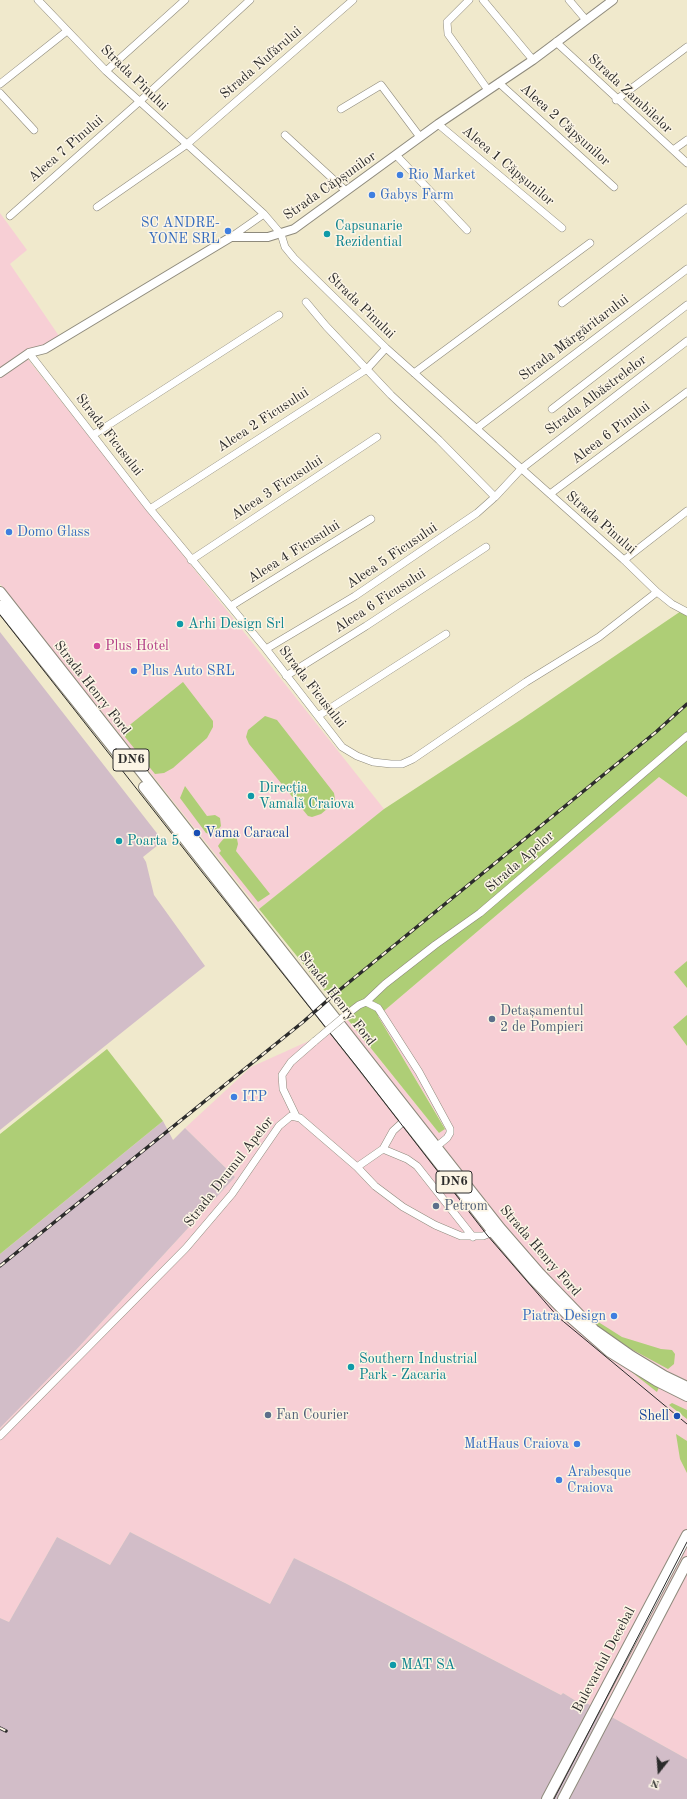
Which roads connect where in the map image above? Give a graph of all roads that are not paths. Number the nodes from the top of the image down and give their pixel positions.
1 (185, 0) edge
2 (250, 0) edge
3 (353, 0) edge
4 (469, 0) edge
5 (484, 0) edge
6 (569, 0) edge
7 (613, 0) edge
8 (40, 1) edge
9 (586, 20) junction
10 (67, 31) junction
11 (556, 42) junction
12 (687, 47) edge
13 (533, 60) junction
14 (106, 71) junction
15 (499, 83) junction
16 (0, 84) edge
17 (488, 90) junction
18 (0, 93) edge
19 (616, 100) junction
20 (139, 102) junction
21 (342, 109) dead end
22 (438, 124) junction
23 (34, 130) dead end
24 (285, 135) dead end
25 (420, 137) junction
26 (687, 140) edge
27 (186, 145) junction
28 (673, 150) junction
29 (396, 156) junction
30 (687, 163) edge
31 (614, 187) dead end
32 (346, 190) junction
33 (97, 207) dead end
34 (687, 208) edge
35 (264, 214) junction
36 (10, 216) dead end
37 (562, 228) dead end
38 (468, 230) dead end
39 (281, 234) junction
40 (231, 237) junction
41 (590, 243) dead end
42 (687, 269) edge
43 (306, 302) dead end
44 (562, 303) dead end
45 (687, 305) edge
46 (279, 315) dead end
47 (687, 341) edge
48 (386, 348) junction
49 (29, 353) junction
50 (367, 369) junction
51 (0, 373) edge
52 (414, 373) junction
53 (687, 392) edge
54 (552, 409) dead end
55 (477, 428) junction
56 (92, 435) junction
57 (377, 437) dead end
58 (521, 469) junction
59 (550, 494) junction
60 (495, 497) junction
61 (150, 509) junction
62 (687, 511) edge
63 (371, 519) dead end
64 (486, 547) dead end
65 (191, 560) junction
66 (624, 560) junction
67 (0, 592) edge
68 (657, 592) junction
69 (0, 606) edge
70 (231, 606) junction
71 (687, 612) edge
72 (446, 634) dead end
73 (266, 649) junction
74 (286, 676) junction
75 (318, 716) junction
76 (687, 736) edge
77 (366, 1002) junction
78 (296, 1116) junction
79 (405, 1120) junction
80 (436, 1147) junction
81 (384, 1149) junction
82 (357, 1167) junction
83 (493, 1232) junction
84 (473, 1237) junction
85 (687, 1387) edge
86 (687, 1396) edge
87 (0, 1436) edge
88 (687, 1535) edge
89 (687, 1562) edge
90 (547, 1799) edge
91 (563, 1799) edge

1 - 14 street
2 - 20 street, Aleea 7 Pinului
3 - 27 street, Strada Nufărului
4 - 17 street
5 - 13 street
6 - 9 street
7 - 9 street, Strada Căpșunilor
8 - 10 street, Strada Pinului
9 - 11 street, Strada Căpșunilor
10 - 14 street, Strada Pinului
10 - 16 street
11 - 13 street, Strada Căpșunilor
11 - 19 street, Strada Zambilelor
12 - 19 street
13 - 15 street, Strada Căpșunilor
14 - 20 street, Strada Pinului
15 - 17 street, Strada Căpșunilor
15 - 31 street, Aleea 2 Căpșunilor
17 - 22 street, Strada Căpșunilor
18 - 23 street
19 - 28 street, Strada Zambilelor
20 - 27 street, Strada Pinului
20 - 36 street, Aleea 7 Pinului
21 - 25 street
22 - 25 street, Strada Căpșunilor
22 - 37 street, Aleea 1 Căpșunilor
24 - 32 street
25 - 29 street, Strada Căpșunilor
26 - 28 street
27 - 33 street, Strada Nufărului
27 - 35 street, Strada Pinului
28 - 30 street, Strada Zambilelor
29 - 32 street, Strada Căpșunilor
29 - 38 street
32 - 39 street, Strada Căpșunilor
34 - 44 street
35 - 39 street, Strada Pinului
35 - 40 street
39 - 40 street, Strada Căpșunilor
39 - 48 street, Strada Pinului
40 - 49 street
41 - 52 street
42 - 55 street, Strada Mărgăritarului
43 - 50 street
45 - 54 street
46 - 56 street
47 - 58 street, Strada Albăstrelelor
48 - 50 street, Aleea 2 Ficusului
48 - 52 street, Strada Pinului
49 - 51 street
49 - 56 street, Strada Ficusului
50 - 60 street
50 - 61 street, Aleea 2 Ficusului
52 - 55 street, Strada Pinului
53 - 59 street, Aleea 6 Pinului
55 - 58 street, Strada Pinului
56 - 61 street, Strada Ficusului
57 - 65 street, Aleea 3 Ficusului
58 - 59 street, Strada Pinului
58 - 60 street, Aleea 5 Ficusului
59 - 66 street, Strada Pinului
60 - 73 street, Aleea 5 Ficusului
61 - 65 street, Strada Ficusului
62 - 66 street
63 - 70 street, Aleea 4 Ficusului
64 - 74 street, Aleea 6 Ficusului
65 - 70 street, Strada Ficusului
66 - 68 street, Strada Pinului
67 - 80 main road, Strada Henry Ford / DN6
68 - 71 street, Strada Pinului
68 - 75 street, Strada Ficusului
69 - 79 main road, Strada Henry Ford / DN6
70 - 73 street, Strada Ficusului
72 - 75 street
73 - 74 street, Strada Ficusului
74 - 75 street, Strada Ficusului
76 - 77 street, Strada Apelor
77 - 78 street, Strada Apelor, bridge
77 - 80 street
78 - 82 street, Strada Drumul Apelor
78 - 87 street, Strada Drumul Apelor
79 - 81 street
79 - 83 main road, Strada Henry Ford / DN6
80 - 85 main road, Strada Henry Ford / DN6
81 - 82 street
81 - 84 street
82 - 84 street, Strada Drumul Apelor
83 - 84 street, Strada Drumul Apelor
83 - 86 main road, Strada Henry Ford / DN6
88 - 90 main road, Bulevardul Decebal
89 - 91 main road, Bulevardul Decebal

